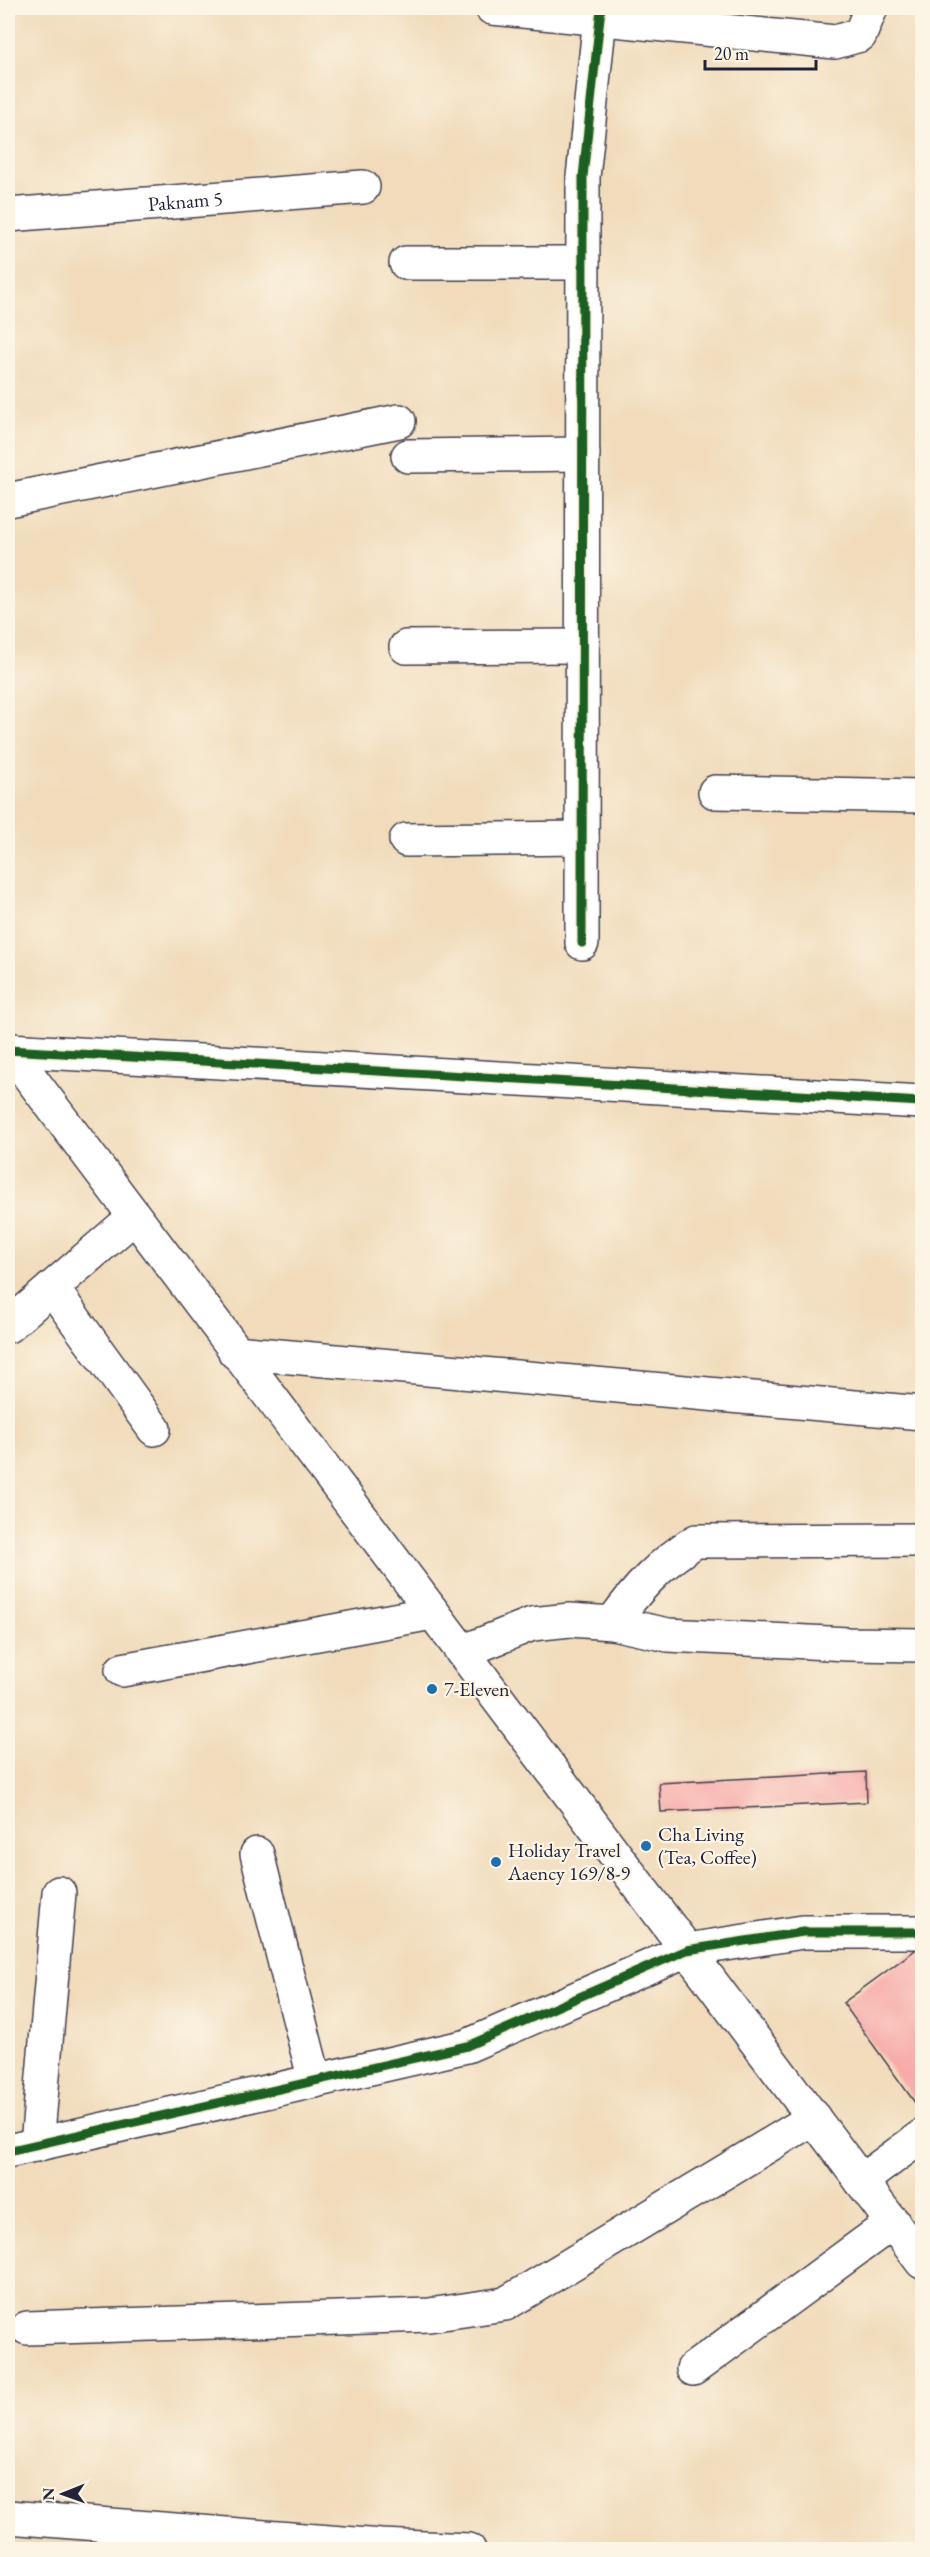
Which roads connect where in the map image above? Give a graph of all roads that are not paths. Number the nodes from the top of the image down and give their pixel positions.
1 (492, 8) edge
2 (871, 8) edge
3 (600, 13) edge
4 (363, 187) dead end
5 (8, 215) edge
6 (406, 263) dead end
7 (583, 263) junction
8 (399, 421) dead end
9 (583, 454) junction
10 (408, 456) dead end
11 (8, 500) edge
12 (582, 646) junction
13 (406, 647) dead end
14 (715, 792) dead end
15 (922, 796) edge
16 (582, 838) junction
17 (406, 840) dead end
18 (582, 943) dead end
19 (8, 1049) edge
20 (922, 1101) edge
21 (134, 1217) junction
22 (52, 1288) junction
23 (8, 1326) edge
24 (236, 1352) junction
25 (922, 1413) edge
26 (154, 1429) dead end
27 (922, 1540) edge
28 (432, 1613) junction
29 (612, 1623) junction
30 (922, 1645) edge
31 (462, 1652) junction
32 (122, 1670) dead end
33 (257, 1854) dead end
34 (59, 1893) dead end
35 (922, 1932) edge
36 (687, 1950) junction
37 (315, 2081) junction
38 (814, 2118) junction
39 (922, 2136) edge
40 (22, 2148) edge
41 (861, 2181) junction
42 (892, 2222) junction
43 (922, 2262) edge
44 (27, 2328) dead end
45 (693, 2369) dead end
46 (8, 2517) edge
47 (469, 2550) edge

1 - 3 street
2 - 3 street
3 - 7 street
4 - 5 street, Paknam 5
6 - 7 street
7 - 9 street
8 - 11 street
9 - 10 street
9 - 12 street
12 - 13 street
12 - 16 street
14 - 15 street
16 - 17 street
16 - 18 street
19 - 20 street
19 - 21 street
21 - 22 street
21 - 24 street
22 - 23 street
22 - 26 street
24 - 25 street
24 - 28 street
27 - 29 street
28 - 31 street
28 - 32 street
29 - 30 street
29 - 31 street
31 - 36 street
33 - 37 street
34 - 40 street
35 - 36 street
36 - 37 street
36 - 38 street
37 - 40 street
38 - 41 street
38 - 44 street
39 - 41 street
41 - 42 street
42 - 43 street
42 - 45 street
46 - 47 street

